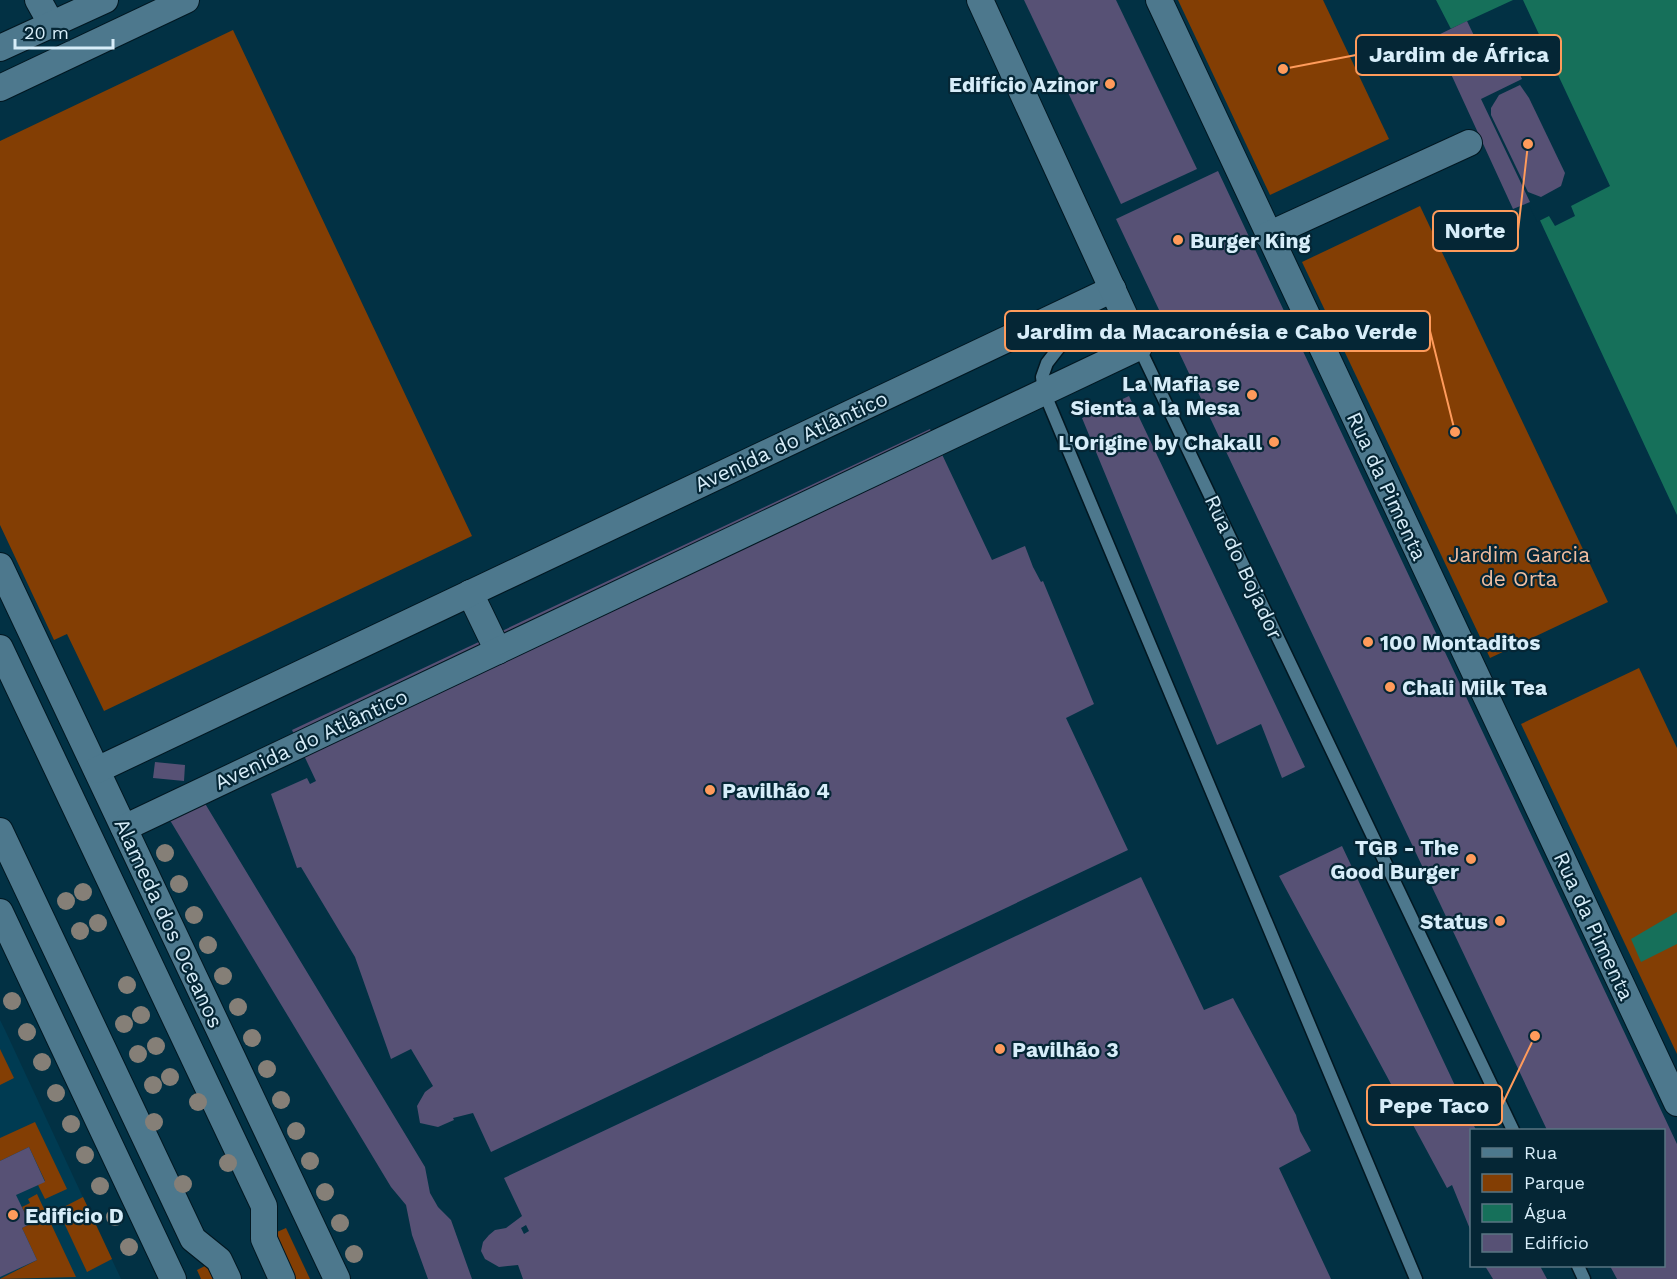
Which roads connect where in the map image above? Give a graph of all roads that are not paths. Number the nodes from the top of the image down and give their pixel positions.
1 (38, 0) edge
2 (186, 0) edge
3 (980, 0) edge
4 (1159, 0) edge
5 (100, 1) edge
6 (52, 25) junction
7 (0, 48) edge
8 (0, 88) edge
9 (1469, 143) dead end
10 (1268, 235) junction
11 (1106, 292) junction
12 (1139, 346) junction
13 (1044, 392) junction
14 (0, 566) edge
15 (470, 593) junction
16 (0, 648) edge
17 (498, 651) junction
18 (97, 770) junction
19 (124, 828) junction
20 (0, 831) edge
21 (0, 912) edge
22 (1677, 1103) edge
23 (1512, 1129) edge
24 (173, 1279) edge
25 (228, 1279) edge
26 (282, 1279) edge
27 (337, 1279) edge
28 (1416, 1279) edge

1 - 6 street
2 - 8 street
3 - 11 street, Rua do Bojador
4 - 10 street, Rua da Pimenta
5 - 6 street
6 - 7 street
9 - 10 street
10 - 22 street, Rua da Pimenta
11 - 12 street, Rua do Bojador
11 - 13 lane
11 - 15 street, Avenida do Atlântico
12 - 13 street, Avenida do Atlântico
12 - 23 lane, Rua do Bojador
13 - 17 street, Avenida do Atlântico
13 - 28 lane
14 - 18 street, Alameda dos Oceanos
15 - 17 street
15 - 18 street, Avenida do Atlântico
16 - 26 street, Alameda dos Oceanos
17 - 19 street, Avenida do Atlântico
18 - 19 street, Alameda dos Oceanos
19 - 27 street, Alameda dos Oceanos
20 - 25 street
21 - 24 street

